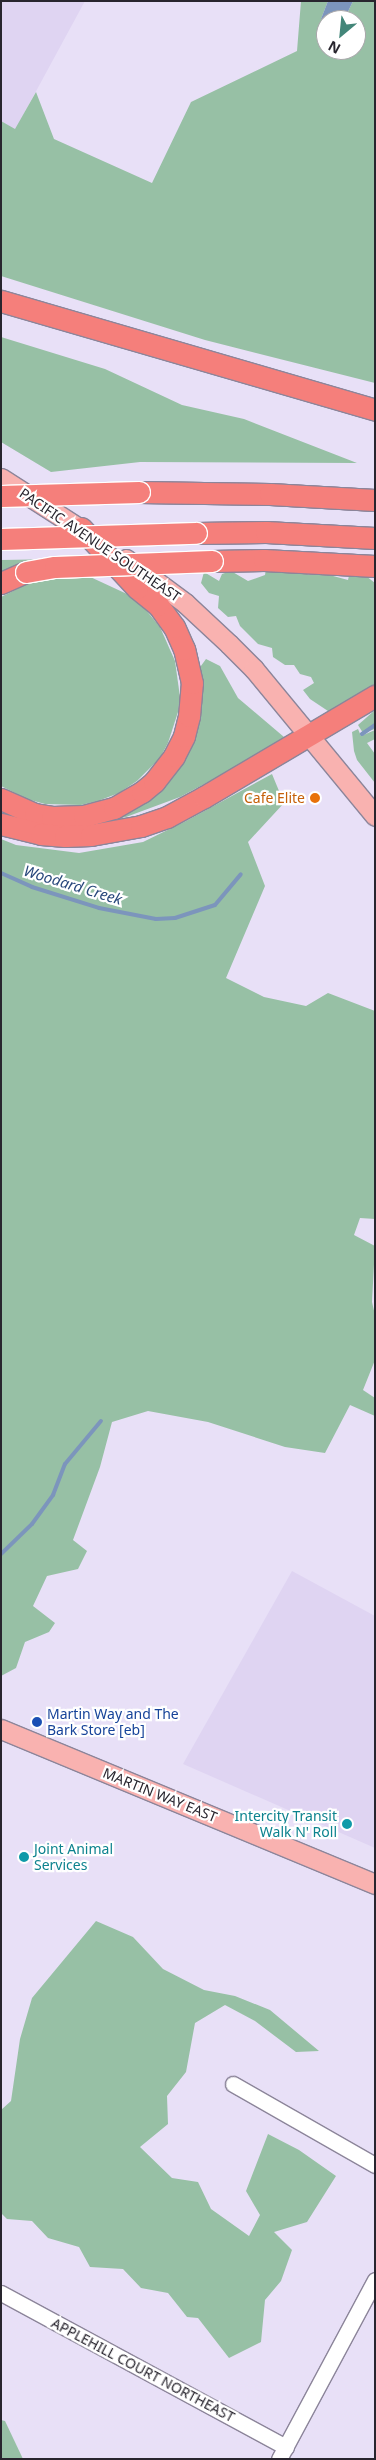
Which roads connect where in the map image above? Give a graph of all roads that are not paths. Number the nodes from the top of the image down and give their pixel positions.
1 (1, 301) edge
2 (375, 410) edge
3 (1, 478) edge
4 (1, 496) edge
5 (375, 500) edge
6 (80, 528) junction
7 (375, 538) edge
8 (1, 539) edge
9 (375, 566) edge
10 (1, 583) edge
11 (375, 696) edge
12 (308, 734) junction
13 (1, 799) edge
14 (375, 816) edge
15 (1, 824) edge
16 (1, 1729) edge
17 (375, 1884) edge
18 (233, 2084) dead end
19 (375, 2165) edge
20 (375, 2280) edge
21 (1, 2293) edge
22 (282, 2453) edge

1 - 2 highway
3 - 6 main road, PACIFIC AVENUE SOUTHEAST
4 - 5 highway, bridge
6 - 12 main road, PACIFIC AVENUE SOUTHEAST
6 - 13 highway
7 - 8 highway, bridge
9 - 10 highway, bridge
11 - 12 highway
12 - 14 main road, PACIFIC AVENUE SOUTHEAST
12 - 15 highway
16 - 17 main road, MARTIN WAY EAST
18 - 19 street
20 - 22 street
21 - 22 street, APPLEHILL COURT NORTHEAST

